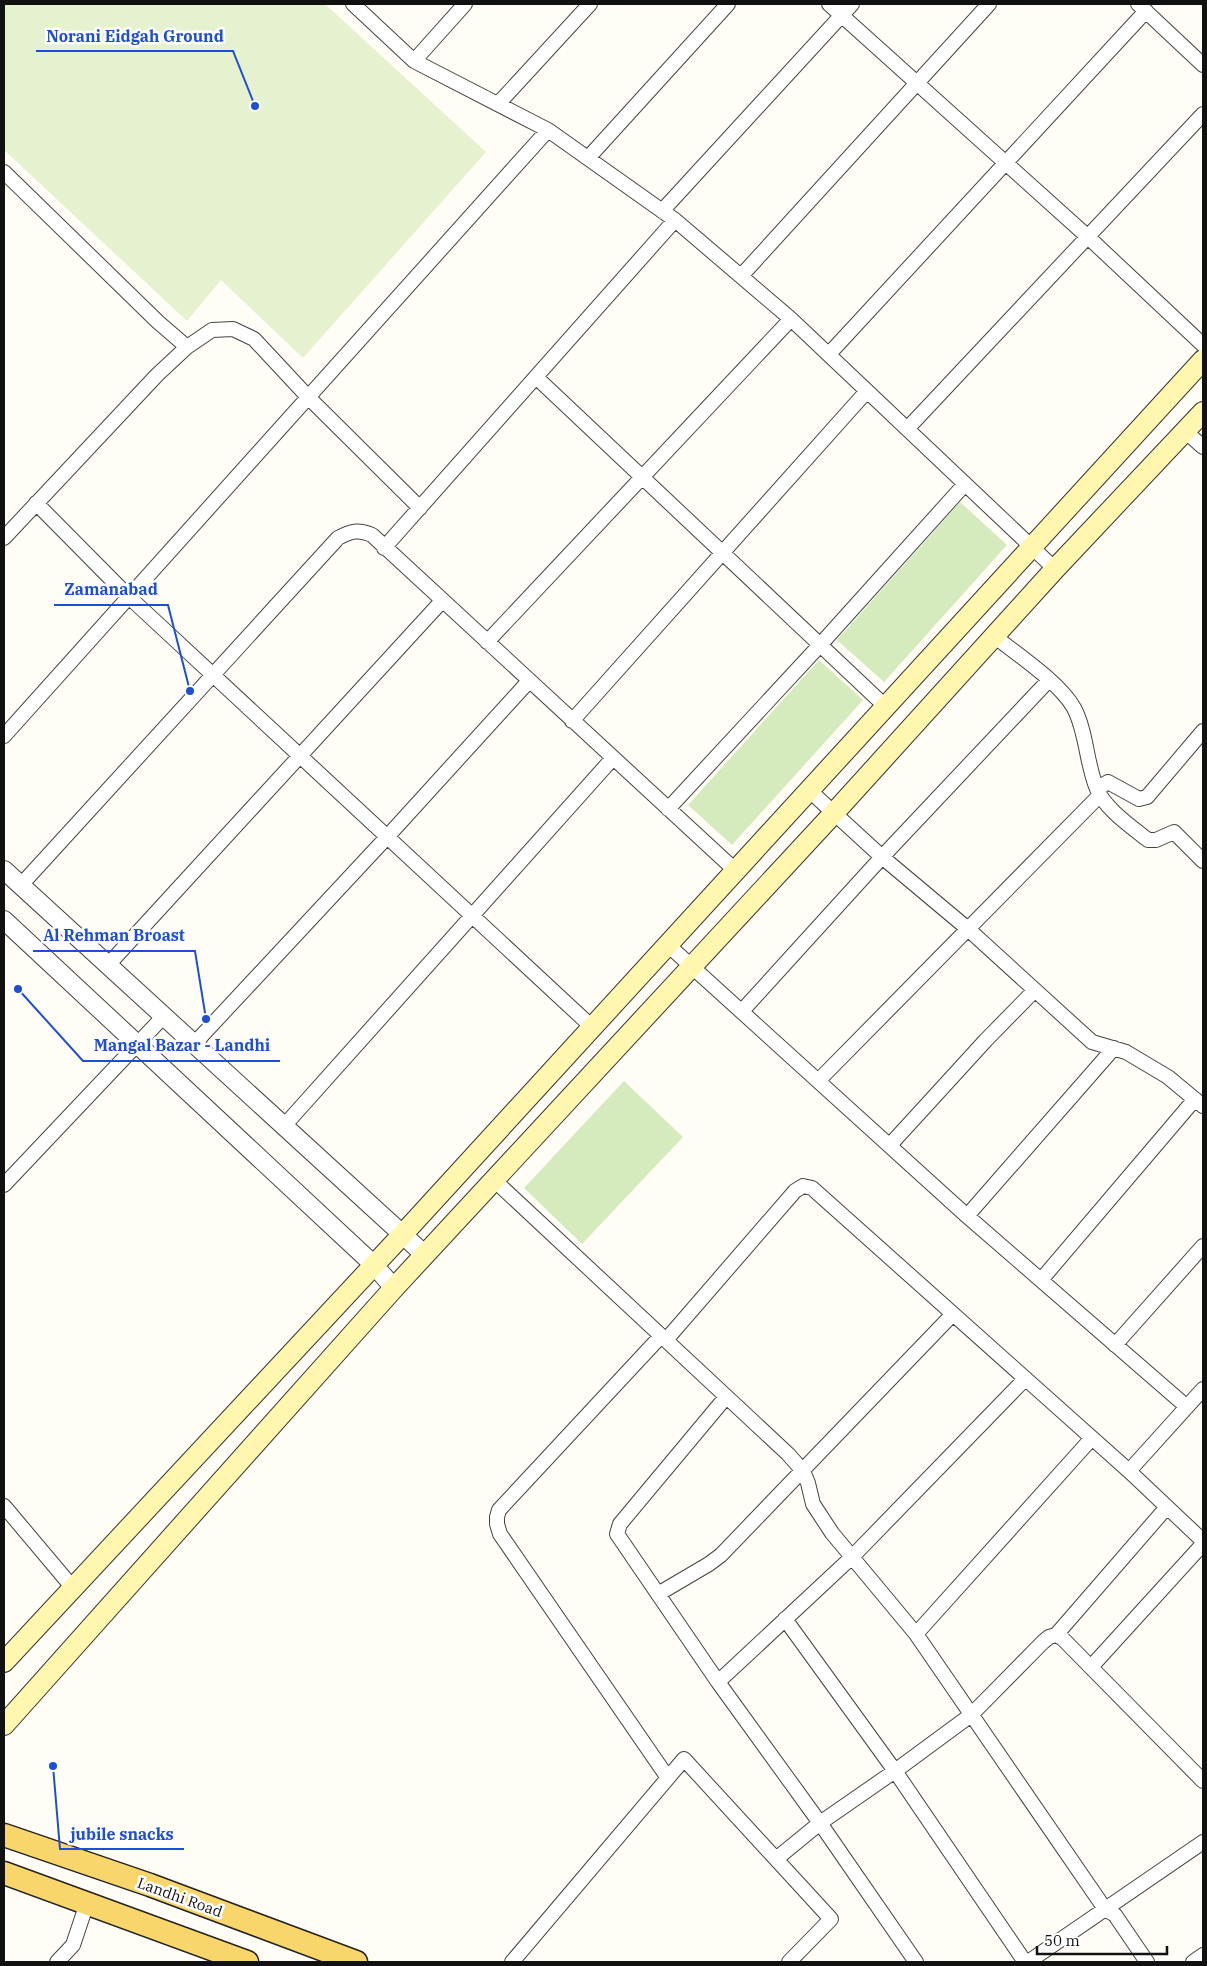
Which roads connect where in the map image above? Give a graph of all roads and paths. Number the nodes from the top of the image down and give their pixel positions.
1 (353, 4) edge
2 (465, 4) edge
3 (590, 4) edge
4 (728, 4) edge
5 (830, 4) edge
6 (852, 4) edge
7 (989, 4) edge
8 (1142, 7) edge
9 (842, 15) junction
10 (414, 61) junction
11 (1203, 65) edge
12 (917, 83) junction
13 (498, 104) junction
14 (1203, 114) edge
15 (548, 130) junction
16 (588, 158) junction
17 (1006, 163) junction
18 (4, 172) edge
19 (662, 211) junction
20 (675, 220) junction
21 (1088, 237) junction
22 (741, 276) junction
23 (791, 319) junction
24 (1203, 345) edge
25 (187, 347) junction
26 (829, 354) junction
27 (1203, 360) edge
28 (537, 378) junction
29 (867, 391) junction
30 (309, 398) junction
31 (1203, 412) edge
32 (907, 429) junction
33 (1185, 431) junction
34 (1203, 447) edge
35 (642, 477) junction
36 (965, 484) junction
37 (36, 503) junction
38 (420, 508) junction
39 (4, 538) edge
40 (1032, 547) junction
41 (384, 548) junction
42 (723, 553) junction
43 (1056, 569) junction
44 (129, 597) junction
45 (442, 601) junction
46 (994, 636) junction
47 (487, 642) junction
48 (820, 645) junction
49 (214, 674) junction
50 (1049, 680) junction
51 (529, 681) junction
52 (886, 707) junction
53 (572, 721) junction
54 (1203, 731) edge
55 (4, 736) edge
56 (300, 756) junction
57 (613, 758) junction
58 (810, 790) junction
59 (1098, 792) junction
60 (668, 809) junction
61 (834, 813) junction
62 (387, 838) junction
63 (882, 857) junction
64 (1203, 861) edge
65 (4, 870) edge
66 (736, 872) junction
67 (21, 886) junction
68 (474, 915) junction
69 (4, 920) edge
70 (968, 930) junction
71 (668, 945) junction
72 (108, 965) junction
73 (691, 966) junction
74 (1034, 991) junction
75 (742, 1012) junction
76 (164, 1016) junction
77 (592, 1027) junction
78 (194, 1044) junction
79 (138, 1045) junction
80 (1114, 1048) junction
81 (818, 1081) junction
82 (1199, 1102) edge
83 (284, 1126) junction
84 (890, 1146) junction
85 (494, 1180) junction
86 (4, 1185) edge
87 (967, 1216) junction
88 (403, 1234) junction
89 (1203, 1246) edge
90 (425, 1255) junction
91 (374, 1265) junction
92 (1041, 1280) junction
93 (394, 1288) junction
94 (952, 1315) junction
95 (663, 1338) junction
96 (1115, 1345) junction
97 (1025, 1379) junction
98 (1203, 1389) edge
99 (726, 1397) junction
100 (1187, 1407) junction
101 (1092, 1438) junction
102 (802, 1471) junction
103 (1129, 1471) junction
104 (4, 1506) edge
105 (1167, 1507) junction
106 (1203, 1542) edge
107 (852, 1557) junction
108 (73, 1588) junction
109 (658, 1594) junction
110 (785, 1619) junction
111 (916, 1634) junction
112 (1056, 1635) junction
113 (4, 1662) edge
114 (1090, 1667) junction
115 (718, 1682) junction
116 (971, 1715) junction
117 (4, 1725) edge
118 (895, 1771) junction
119 (668, 1778) junction
120 (1203, 1781) edge
121 (820, 1823) junction
122 (4, 1835) edge
123 (1203, 1842) edge
124 (776, 1859) junction
125 (4, 1873) edge
126 (87, 1903) junction
127 (1105, 1909) junction
128 (1203, 1955) edge
129 (224, 1958) edge
130 (57, 1962) edge
131 (247, 1962) edge
132 (356, 1962) edge
133 (512, 1962) edge
134 (789, 1962) edge
135 (916, 1962) edge
136 (1026, 1962) edge
137 (1147, 1962) edge
138 (1193, 1962) edge

1 - 10 street
2 - 10 street
3 - 13 street
4 - 16 street
5 - 9 street
6 - 9 street
7 - 12 street
8 - 11 street
8 - 17 street
9 - 12 street
9 - 19 street
10 - 13 street
12 - 17 street
12 - 22 street
13 - 15 street
14 - 21 street
15 - 16 street
15 - 30 street
16 - 19 street
17 - 21 street
17 - 26 street
18 - 25 street
19 - 20 street
20 - 22 street
20 - 28 street
21 - 24 street
21 - 32 street
22 - 23 street
23 - 26 street
23 - 35 street
25 - 30 street
25 - 37 street
26 - 29 street
27 - 40 main road
28 - 35 street
28 - 38 street
29 - 32 street
29 - 42 street
30 - 38 street
30 - 44 street
31 - 33 main road
32 - 36 street
33 - 34 street
33 - 43 main road
35 - 42 street
35 - 47 street
36 - 40 street
36 - 48 street
37 - 39 street
37 - 44 street
38 - 41 street
40 - 43 street
40 - 52 main road
41 - 45 street
41 - 49 street
42 - 48 street
42 - 53 street
43 - 46 main road
44 - 49 street
44 - 55 street
45 - 47 street
45 - 56 street
46 - 50 street
46 - 61 main road
47 - 51 street
48 - 52 street
48 - 60 street
49 - 56 street
49 - 67 street
50 - 59 street
50 - 63 street
51 - 53 street
51 - 62 street
52 - 58 main road
53 - 57 street
54 - 59 street
56 - 62 street
56 - 72 street
57 - 60 street
57 - 68 street
58 - 61 street
58 - 66 main road
59 - 64 street
59 - 70 street
60 - 66 street
61 - 63 street
61 - 73 main road
62 - 68 street
62 - 78 street
63 - 70 street
63 - 75 street
65 - 67 street
66 - 71 main road
67 - 72 street
68 - 77 street
68 - 83 street
69 - 79 street
70 - 74 street
70 - 81 street
71 - 73 street
71 - 77 main road
72 - 76 street
73 - 75 street
73 - 85 main road
74 - 80 street
74 - 84 street
75 - 81 street
76 - 78 street
76 - 79 street
77 - 88 main road
78 - 83 street
79 - 86 street
79 - 91 street
80 - 82 street
80 - 87 street
81 - 84 street
82 - 92 street
83 - 88 street
84 - 87 street
85 - 90 main road
85 - 95 street
87 - 92 street
88 - 90 street
88 - 91 main road
89 - 96 street
90 - 93 main road
91 - 93 street
91 - 108 main road
92 - 96 street
93 - 117 main road
94 - 95 street
94 - 97 street
94 - 102 street
95 - 99 street
95 - 119 street
96 - 100 street
97 - 101 street
97 - 107 street
98 - 100 street
99 - 102 street
99 - 109 street
100 - 103 street
101 - 103 street
101 - 111 street
102 - 107 street
102 - 109 street
103 - 105 street
104 - 108 street
105 - 106 street
105 - 112 street
106 - 114 street
107 - 110 street
107 - 111 street
108 - 113 main road
109 - 115 street
110 - 115 street
110 - 118 street
111 - 116 street
112 - 114 street
112 - 116 street
114 - 120 street
115 - 121 street
116 - 118 street
116 - 127 street
118 - 121 street
118 - 136 street
119 - 124 street
119 - 133 street
121 - 124 street
121 - 135 street
122 - 132 main road, Landhi Road
123 - 127 street
124 - 134 street
125 - 126 main road
126 - 129 main road
126 - 130 street
127 - 136 street
127 - 137 street
128 - 138 street
129 - 131 main road

